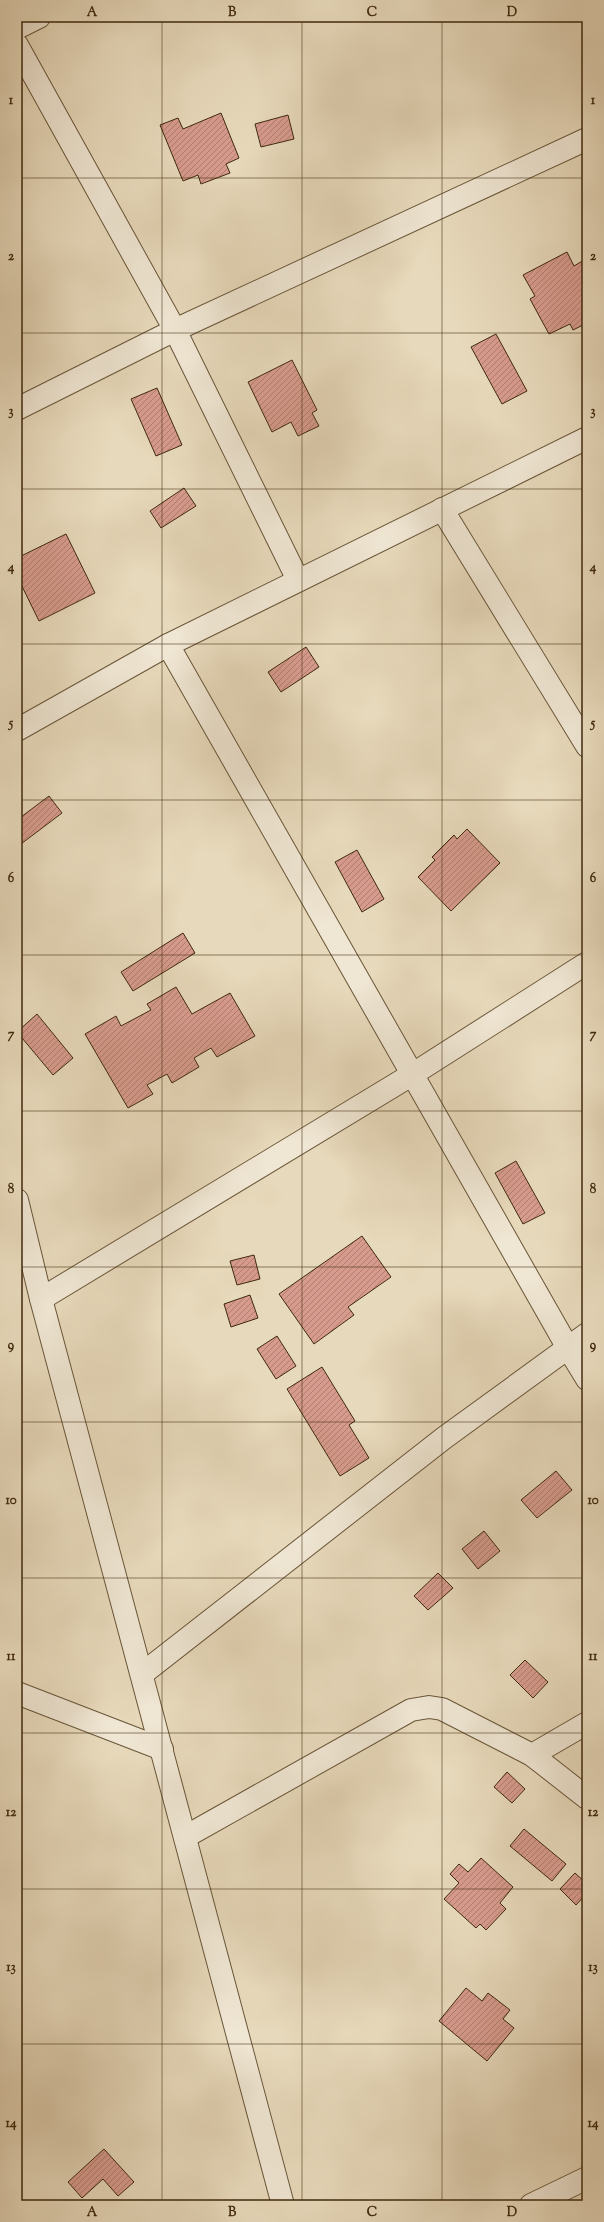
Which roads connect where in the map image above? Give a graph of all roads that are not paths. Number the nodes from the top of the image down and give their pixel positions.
1 (39, 17) edge
2 (17, 28) edge
3 (17, 45) edge
4 (587, 139) edge
5 (175, 330) junction
6 (17, 409) edge
7 (587, 438) edge
8 (442, 509) junction
9 (298, 580) junction
10 (168, 645) junction
11 (17, 730) edge
12 (587, 746) edge
13 (587, 963) edge
14 (413, 1074) junction
15 (17, 1200) edge
16 (41, 1299) junction
17 (587, 1334) edge
18 (568, 1348) junction
19 (587, 1379) edge
20 (142, 1674) junction
21 (17, 1693) edge
22 (587, 1723) edge
23 (162, 1749) junction
24 (532, 1756) junction
25 (587, 1798) edge
26 (185, 1837) junction
27 (587, 2178) edge
28 (283, 2205) edge
29 (531, 2205) edge

1 - 2 street
3 - 5 street
4 - 5 street
5 - 6 street
5 - 9 street
7 - 8 street
8 - 9 street
8 - 12 street
9 - 10 street
10 - 11 street
10 - 14 street
13 - 14 street
14 - 16 street
14 - 18 street
15 - 16 street
16 - 20 street
17 - 18 street
18 - 19 street
18 - 20 street
20 - 23 street
21 - 23 street
22 - 24 street
23 - 26 street
24 - 25 street
24 - 26 street
26 - 28 street
27 - 29 street

